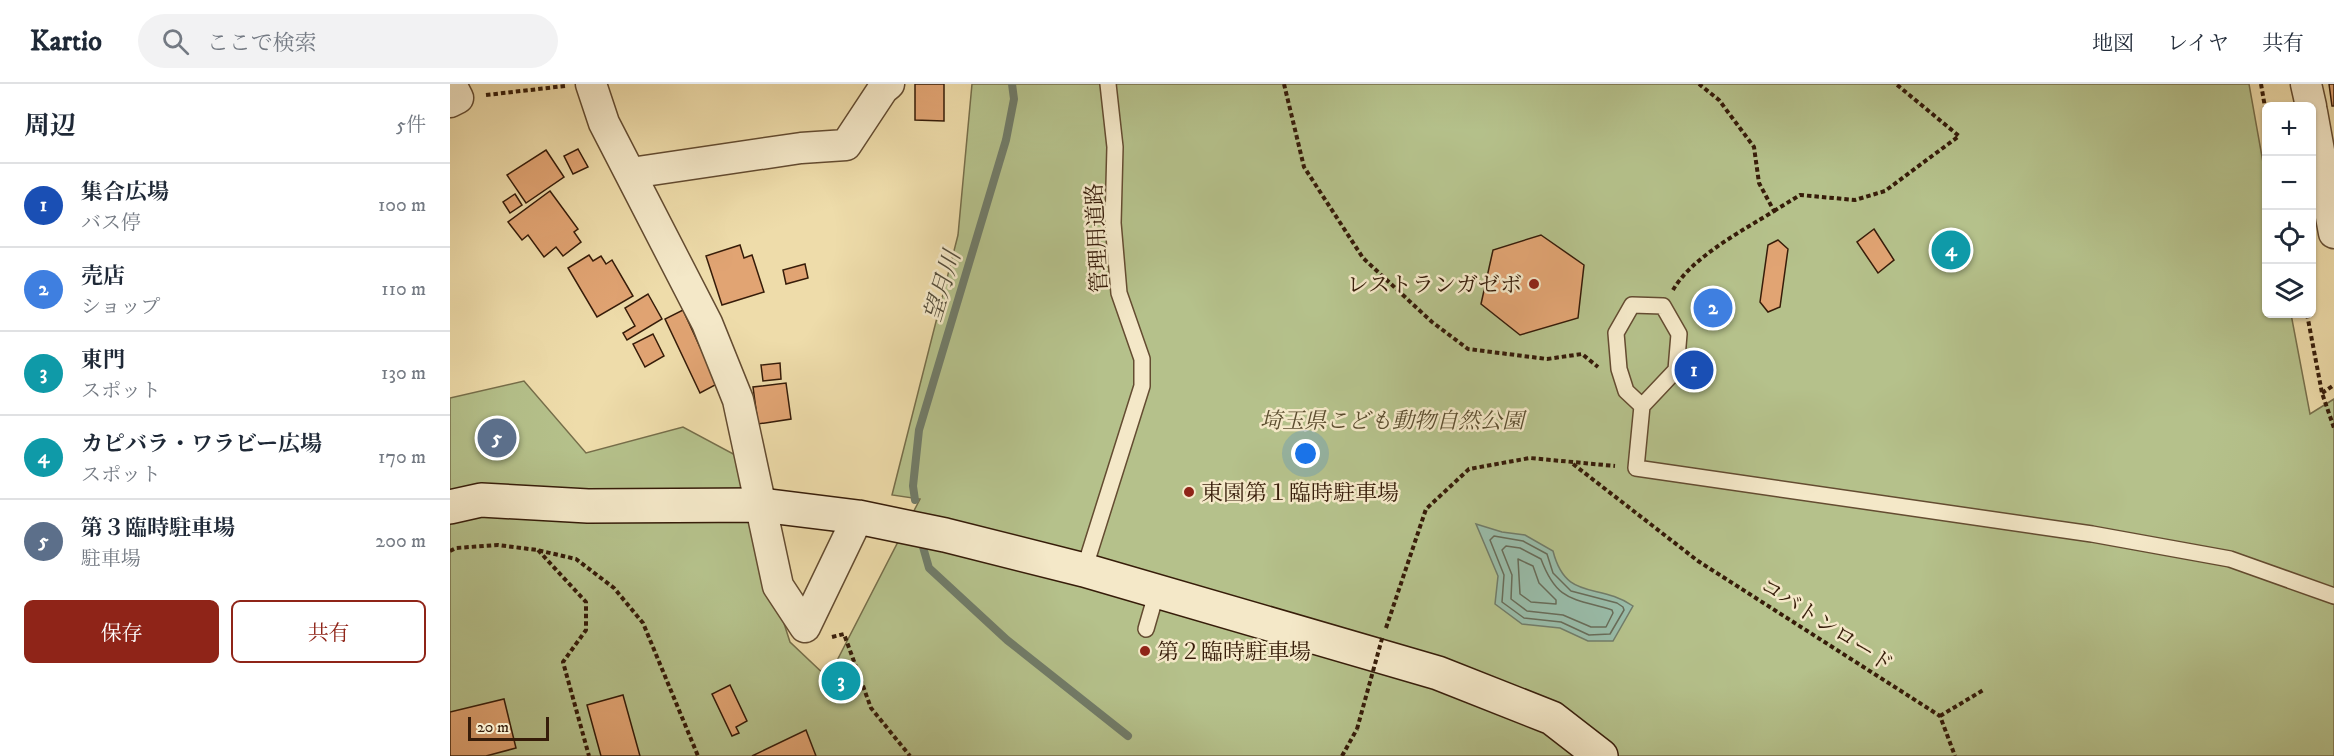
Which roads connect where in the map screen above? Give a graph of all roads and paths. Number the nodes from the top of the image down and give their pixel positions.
1 (889, 84) edge
2 (1108, 84) edge
3 (1284, 84) edge
4 (1700, 84) edge
5 (1896, 84) edge
6 (2261, 84) edge
7 (2306, 84) edge
8 (583, 85) edge
9 (453, 94) edge
10 (2264, 102) edge
11 (2309, 102) edge
12 (2316, 134) edge
13 (631, 173) junction
14 (1774, 211) junction
15 (2334, 233) edge
16 (1663, 306) junction
17 (2308, 318) edge
18 (2334, 385) edge
19 (1626, 391) junction
20 (2322, 393) junction
21 (1642, 406) junction
22 (2334, 428) edge
23 (1574, 464) junction
24 (1636, 468) junction
25 (762, 504) junction
26 (450, 507) edge
27 (858, 517) junction
28 (537, 550) junction
29 (450, 551) edge
30 (1084, 570) junction
31 (1157, 591) junction
32 (2334, 596) edge
33 (805, 627) junction
34 (1146, 629) dead end
35 (1985, 689) dead end
36 (1940, 716) junction
37 (589, 756) edge
38 (698, 756) edge
39 (910, 756) edge
40 (1342, 756) edge
41 (1601, 756) edge
42 (1955, 756) edge

1 - 13 street
2 - 30 lane, 管理用道路
3 - 19 path
4 - 14 path
5 - 14 path
6 - 10 path
7 - 11 street
8 - 9 path
8 - 13 street
12 - 15 street
13 - 25 street
14 - 16 path
16 - 19 lane
16 - 21 lane
17 - 20 path
18 - 20 path
19 - 21 lane
20 - 22 path
21 - 24 lane
23 - 24 path
23 - 36 path, コバトンロード
23 - 40 path, bridge
24 - 32 lane
25 - 26 street
25 - 27 street
25 - 33 street
27 - 30 street
27 - 33 street
28 - 29 path
28 - 37 path
28 - 38 path
30 - 31 street
31 - 34 lane
31 - 41 street
33 - 39 path
35 - 36 path
36 - 42 path

